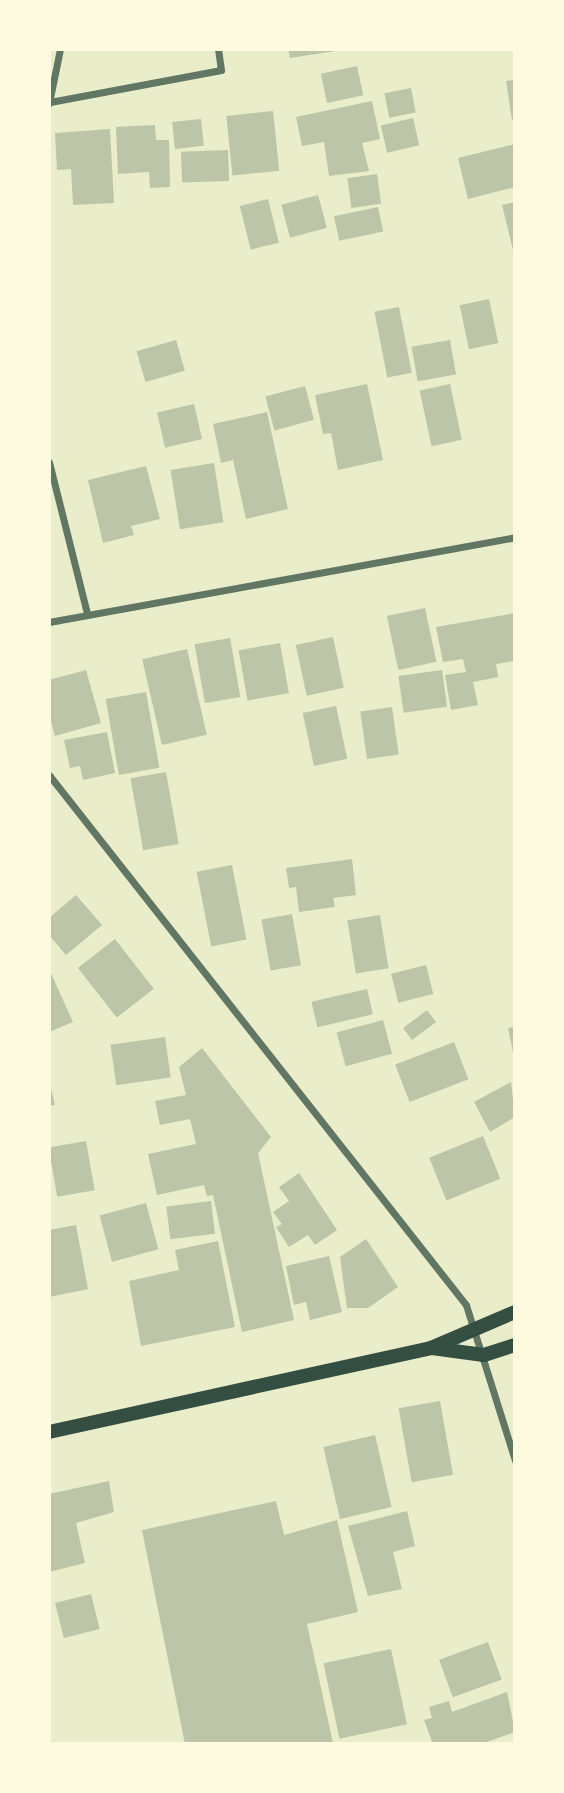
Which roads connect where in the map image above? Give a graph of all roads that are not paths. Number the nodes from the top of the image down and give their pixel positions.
1 (61, 49) edge
2 (218, 49) edge
3 (50, 103) edge
4 (49, 461) edge
5 (515, 537) edge
6 (87, 613) junction
7 (49, 622) edge
8 (49, 775) edge
9 (515, 1312) edge
10 (476, 1325) junction
11 (515, 1345) edge
12 (431, 1348) junction
13 (484, 1355) junction
14 (49, 1433) edge
15 (515, 1460) edge

1 - 3 street
2 - 3 street
4 - 6 street
5 - 6 street
6 - 7 street
8 - 10 street
9 - 10 main road
10 - 12 main road
10 - 13 street
11 - 13 main road
12 - 13 main road
12 - 14 main road
13 - 15 street

